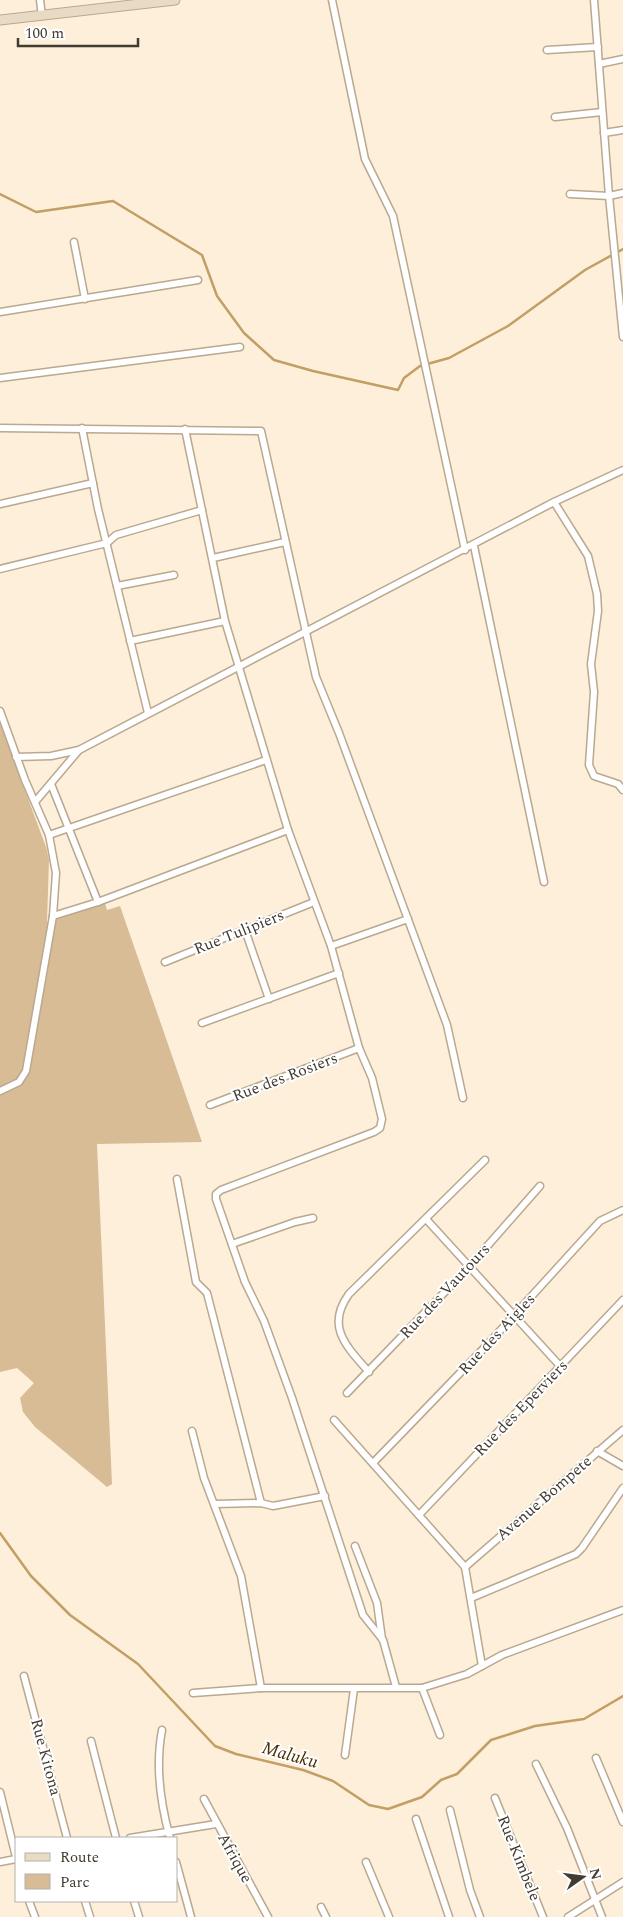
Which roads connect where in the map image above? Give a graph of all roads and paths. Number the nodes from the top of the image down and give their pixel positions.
1 (40, 0) edge
2 (175, 0) edge
3 (332, 0) edge
4 (594, 0) edge
5 (42, 16) junction
6 (0, 20) edge
7 (598, 47) junction
8 (547, 50) dead end
9 (623, 59) edge
10 (599, 64) junction
11 (602, 112) junction
12 (556, 117) dead end
13 (623, 130) edge
14 (604, 133) junction
15 (623, 193) edge
16 (570, 194) dead end
17 (609, 196) junction
18 (74, 242) dead end
19 (620, 270) edge
20 (198, 280) dead end
21 (84, 299) junction
22 (0, 312) edge
23 (623, 337) edge
24 (240, 347) dead end
25 (0, 378) edge
26 (0, 428) edge
27 (82, 428) junction
28 (185, 429) junction
29 (623, 470) edge
30 (92, 482) junction
31 (554, 502) junction
32 (0, 504) edge
33 (202, 510) junction
34 (285, 542) junction
35 (107, 543) junction
36 (474, 546) junction
37 (466, 550) junction
38 (212, 558) junction
39 (0, 569) edge
40 (174, 575) dead end
41 (117, 586) junction
42 (225, 621) junction
43 (304, 631) junction
44 (130, 642) junction
45 (238, 667) junction
46 (0, 711) edge
47 (148, 713) junction
48 (79, 750) junction
49 (16, 758) junction
50 (266, 760) junction
51 (52, 784) junction
52 (623, 790) edge
53 (35, 802) junction
54 (68, 828) junction
55 (288, 830) junction
56 (49, 835) junction
57 (544, 882) dead end
58 (98, 902) junction
59 (314, 902) junction
60 (53, 916) junction
61 (408, 919) junction
62 (245, 930) junction
63 (331, 946) junction
64 (165, 962) dead end
65 (339, 973) junction
66 (269, 998) junction
67 (202, 1024) dead end
68 (359, 1048) junction
69 (0, 1091) edge
70 (463, 1098) dead end
71 (210, 1105) dead end
72 (485, 1160) dead end
73 (177, 1179) dead end
74 (540, 1186) dead end
75 (623, 1210) edge
76 (313, 1218) dead end
77 (426, 1219) junction
78 (232, 1244) junction
79 (468, 1268) junction
80 (623, 1300) edge
81 (514, 1317) junction
82 (561, 1367) junction
83 (369, 1372) junction
84 (348, 1393) dead end
85 (334, 1420) dead end
86 (623, 1430) edge
87 (192, 1431) dead end
88 (596, 1452) junction
89 (373, 1463) junction
90 (623, 1466) edge
91 (623, 1488) edge
92 (325, 1496) junction
93 (261, 1503) junction
94 (215, 1504) junction
95 (419, 1515) junction
96 (355, 1546) dead end
97 (465, 1567) junction
98 (471, 1598) junction
99 (623, 1610) edge
100 (383, 1640) junction
101 (482, 1666) junction
102 (24, 1676) dead end
103 (396, 1687) junction
104 (261, 1688) junction
105 (422, 1688) junction
106 (354, 1689) junction
107 (193, 1693) dead end
108 (162, 1730) dead end
109 (440, 1735) dead end
110 (91, 1741) dead end
111 (345, 1755) dead end
112 (596, 1758) dead end
113 (536, 1764) dead end
114 (0, 1792) edge
115 (494, 1798) dead end
116 (204, 1799) dead end
117 (450, 1810) dead end
118 (416, 1819) dead end
119 (623, 1822) edge
120 (216, 1824) junction
121 (169, 1835) edge
122 (67, 1837) edge
123 (116, 1837) edge
124 (143, 1837) edge
125 (15, 1854) edge
126 (15, 1858) edge
127 (0, 1862) edge
128 (366, 1862) dead end
129 (178, 1869) edge
130 (623, 1882) edge
131 (595, 1901) junction
132 (29, 1902) edge
133 (85, 1902) edge
134 (134, 1902) edge
135 (321, 1907) dead end
136 (35, 1917) edge
137 (90, 1917) edge
138 (139, 1917) edge
139 (191, 1917) edge
140 (268, 1917) edge
141 (326, 1917) edge
142 (389, 1917) edge
143 (449, 1917) edge
144 (480, 1917) edge
145 (543, 1917) edge
146 (568, 1917) edge
147 (602, 1917) edge

1 - 5 street
2 - 5 street
3 - 37 street
4 - 7 street
5 - 6 street
7 - 8 street
7 - 10 street
9 - 10 street
10 - 11 street
11 - 12 street
11 - 14 street
13 - 14 street
14 - 17 street
15 - 17 street
16 - 17 street
17 - 19 street
18 - 21 street
19 - 23 street
20 - 21 street
21 - 22 street
24 - 25 street
26 - 27 street
27 - 28 street
27 - 30 street
28 - 33 street
28 - 34 street
29 - 31 street
30 - 32 street
30 - 35 street
31 - 36 street
31 - 52 street
33 - 35 street
33 - 38 street
34 - 38 street
34 - 43 street
35 - 39 street
35 - 41 street
36 - 37 street
36 - 57 street
37 - 43 street
38 - 42 street
40 - 41 street
41 - 44 street
42 - 44 street
42 - 45 street
43 - 45 street
43 - 61 street
44 - 47 street
45 - 47 street
45 - 50 street
46 - 49 street
47 - 48 street
48 - 49 street
48 - 51 street
49 - 53 street
50 - 54 street
50 - 55 street
51 - 53 street
51 - 54 street
53 - 56 street
54 - 56 street
54 - 58 street
55 - 58 street
55 - 59 street
56 - 60 street
58 - 60 street
59 - 62 street, Rue Tulipiers
59 - 63 street
60 - 69 street
61 - 63 street
61 - 70 street
62 - 64 street, Rue Tulipiers
62 - 66 street
63 - 65 street
65 - 66 street
65 - 68 street
66 - 67 street
68 - 71 street, Rue des Rosiers
68 - 78 street
72 - 77 street
73 - 93 street
74 - 79 street, Rue des Vautours
75 - 81 street, Rue des Aigles
76 - 78 street
77 - 79 street
77 - 83 street
78 - 92 street
79 - 81 street
79 - 83 street, Rue des Vautours
80 - 82 street, Rue des Eperviers
81 - 82 street
81 - 89 street, Rue des Aigles
82 - 95 street, Rue des Eperviers
83 - 84 street, Rue des Vautours
85 - 89 street
86 - 88 street, Avenue Bompete
87 - 94 street
88 - 90 street
88 - 97 street, Avenue Bompete
89 - 95 street
91 - 98 street
92 - 93 street
92 - 100 street
93 - 94 street
94 - 104 street
95 - 97 street
96 - 100 street
97 - 98 street
98 - 101 street
99 - 101 street
100 - 103 street
101 - 105 street
102 - 122 street, Rue Kitona
103 - 105 street
103 - 106 street
104 - 106 street
104 - 107 street
105 - 109 street
106 - 111 street
108 - 121 street
110 - 123 street
112 - 119 street
113 - 131 street
114 - 125 street
115 - 145 street, Rue Kimbele
116 - 120 street, Afrique
117 - 144 street
118 - 143 street
120 - 121 street
120 - 140 street, Afrique
121 - 124 street
126 - 127 street
128 - 142 street
129 - 139 street
130 - 131 street
131 - 146 street
131 - 147 street
132 - 136 street
133 - 137 street
134 - 138 street
135 - 141 street

